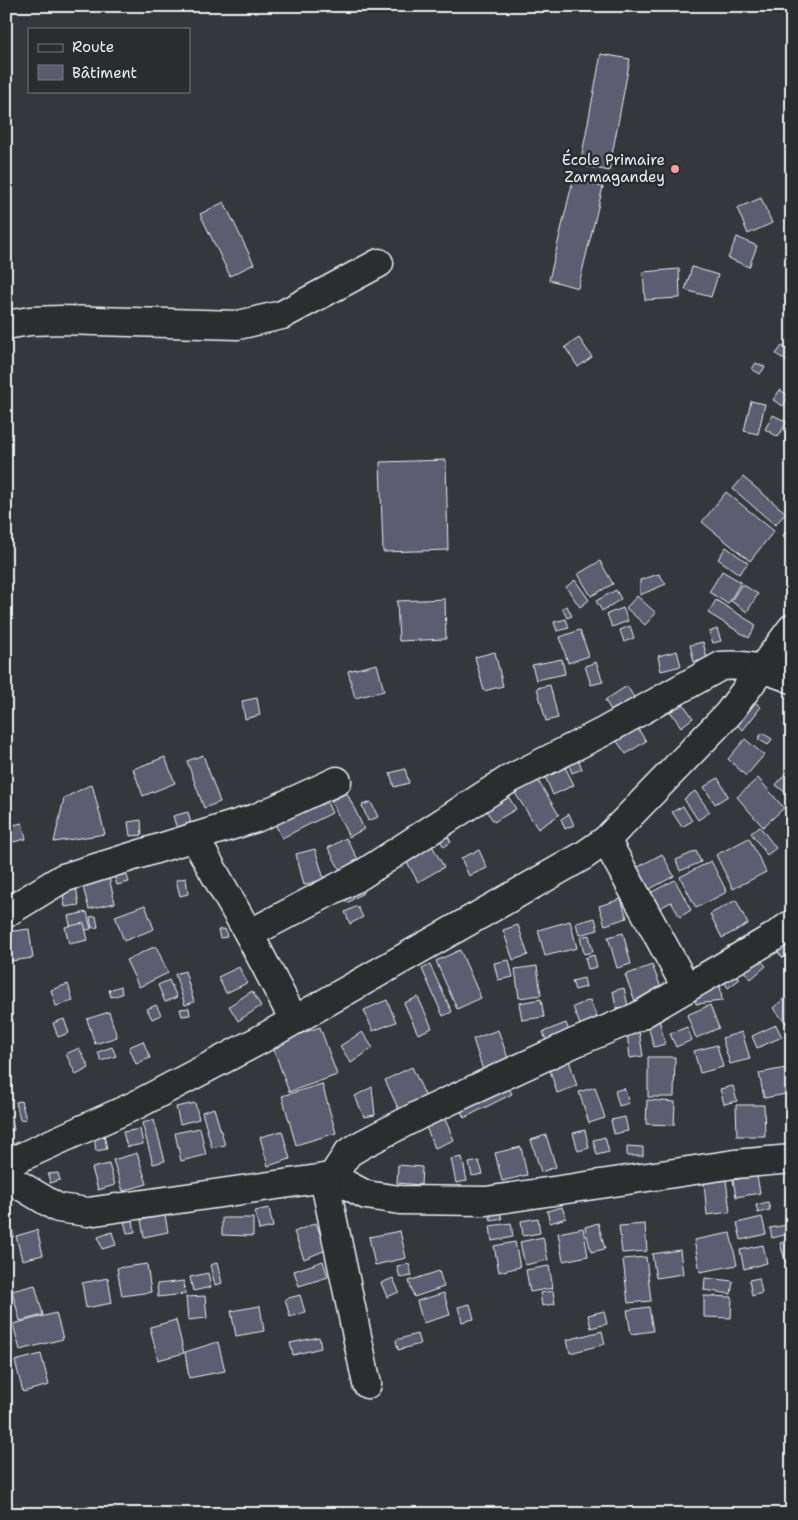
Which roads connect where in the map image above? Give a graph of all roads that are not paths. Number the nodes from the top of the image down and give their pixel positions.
1 (379, 263) dead end
2 (6, 325) edge
3 (792, 628) edge
4 (762, 667) junction
5 (792, 679) edge
6 (337, 781) dead end
7 (194, 837) junction
8 (606, 840) junction
9 (6, 913) edge
10 (792, 924) edge
11 (249, 934) junction
12 (686, 988) junction
13 (294, 1020) junction
14 (792, 1159) edge
15 (6, 1164) edge
16 (6, 1177) edge
17 (328, 1178) junction
18 (367, 1384) dead end

1 - 2 street
3 - 4 street
4 - 5 street
4 - 8 street
4 - 11 street
6 - 7 street
7 - 9 street
7 - 11 street
8 - 12 street
8 - 13 street
10 - 12 street
11 - 13 street
12 - 17 street
13 - 15 street
14 - 17 street
16 - 17 street
17 - 18 street

